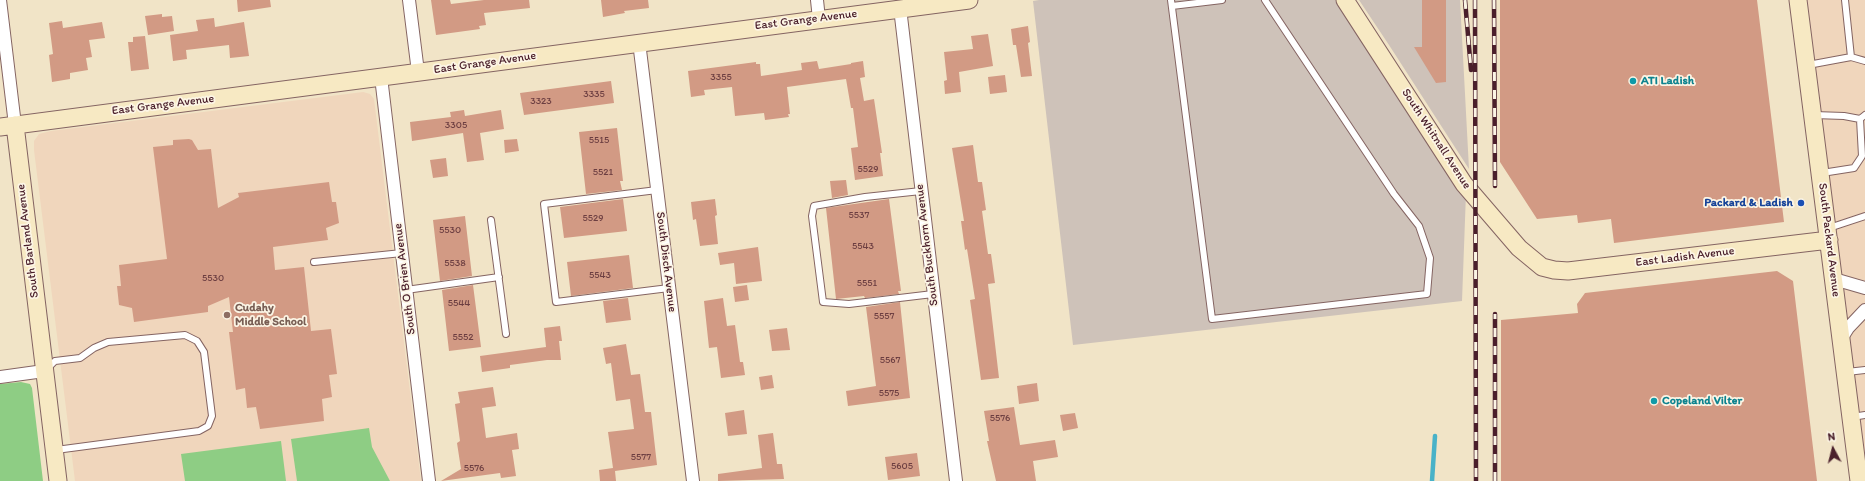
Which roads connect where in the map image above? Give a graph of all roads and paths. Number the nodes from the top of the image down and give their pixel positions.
1 (0, 0) edge
2 (409, 0) edge
3 (817, 0) edge
4 (969, 0) edge
5 (1222, 0) edge
6 (1265, 0) edge
7 (1345, 0) edge
8 (1798, 0) edge
9 (1844, 0) edge
10 (1171, 3) edge
11 (900, 8) junction
12 (820, 18) junction
13 (639, 42) junction
14 (1851, 57) junction
15 (1865, 61) edge
16 (1806, 65) junction
17 (418, 72) junction
18 (381, 77) junction
19 (1813, 115) junction
20 (1862, 117) edge
21 (7, 126) edge
22 (1820, 173) junction
23 (657, 190) junction
24 (921, 191) junction
25 (1865, 216) edge
26 (491, 220) dead end
27 (1828, 234) junction
28 (402, 253) junction
29 (314, 262) dead end
30 (1542, 267) joint
31 (499, 278) junction
32 (1834, 278) junction
33 (669, 288) junction
34 (1865, 288) edge
35 (406, 290) junction
36 (933, 294) junction
37 (1865, 310) edge
38 (506, 334) dead end
39 (1841, 339) junction
40 (1865, 370) edge
41 (44, 371) junction
42 (1845, 373) junction
43 (0, 377) edge
44 (1858, 416) edge
45 (54, 450) junction
46 (58, 481) edge
47 (429, 481) edge
48 (693, 481) edge
49 (956, 481) edge
50 (1859, 481) edge

1 - 21 street, South Barland Avenue
2 - 17 street
3 - 12 street
4 - 11 street, East Grange Avenue
5 - 10 lane
6 - 10 lane
7 - 30 street, South Whitnall Avenue
8 - 16 street, South Packard Avenue
9 - 14 lane
11 - 12 street, East Grange Avenue
11 - 24 street, South Buckhorn Avenue
12 - 13 street, East Grange Avenue
13 - 17 street, East Grange Avenue
13 - 23 street, South Disch Avenue
14 - 15 lane
14 - 16 lane
16 - 19 street, South Packard Avenue
17 - 18 street, East Grange Avenue
18 - 21 street, East Grange Avenue
18 - 28 street, South O Brien Avenue
19 - 20 lane
19 - 22 street, South Packard Avenue
20 - 22 lane
21 - 41 street, South Barland Avenue
22 - 27 street, South Packard Avenue
23 - 33 street, South Disch Avenue
23 - 33 lane
24 - 36 street, South Buckhorn Avenue
24 - 36 lane
25 - 27 lane
26 - 31 lane
27 - 30 street, East Ladish Avenue
27 - 32 street, South Packard Avenue
28 - 29 lane
28 - 35 street, South O Brien Avenue
31 - 35 lane
31 - 38 lane
32 - 34 street
32 - 39 street, South Packard Avenue
33 - 48 street, South Disch Avenue
35 - 47 street, South O Brien Avenue
36 - 49 street, South Buckhorn Avenue
37 - 39 street
39 - 42 street, South Packard Avenue
40 - 42 lane
41 - 43 street
41 - 45 street, South Barland Avenue
41 - 45 lane
42 - 44 street, South Packard Avenue
44 - 50 street, South Packard Avenue
45 - 46 street, South Barland Avenue

